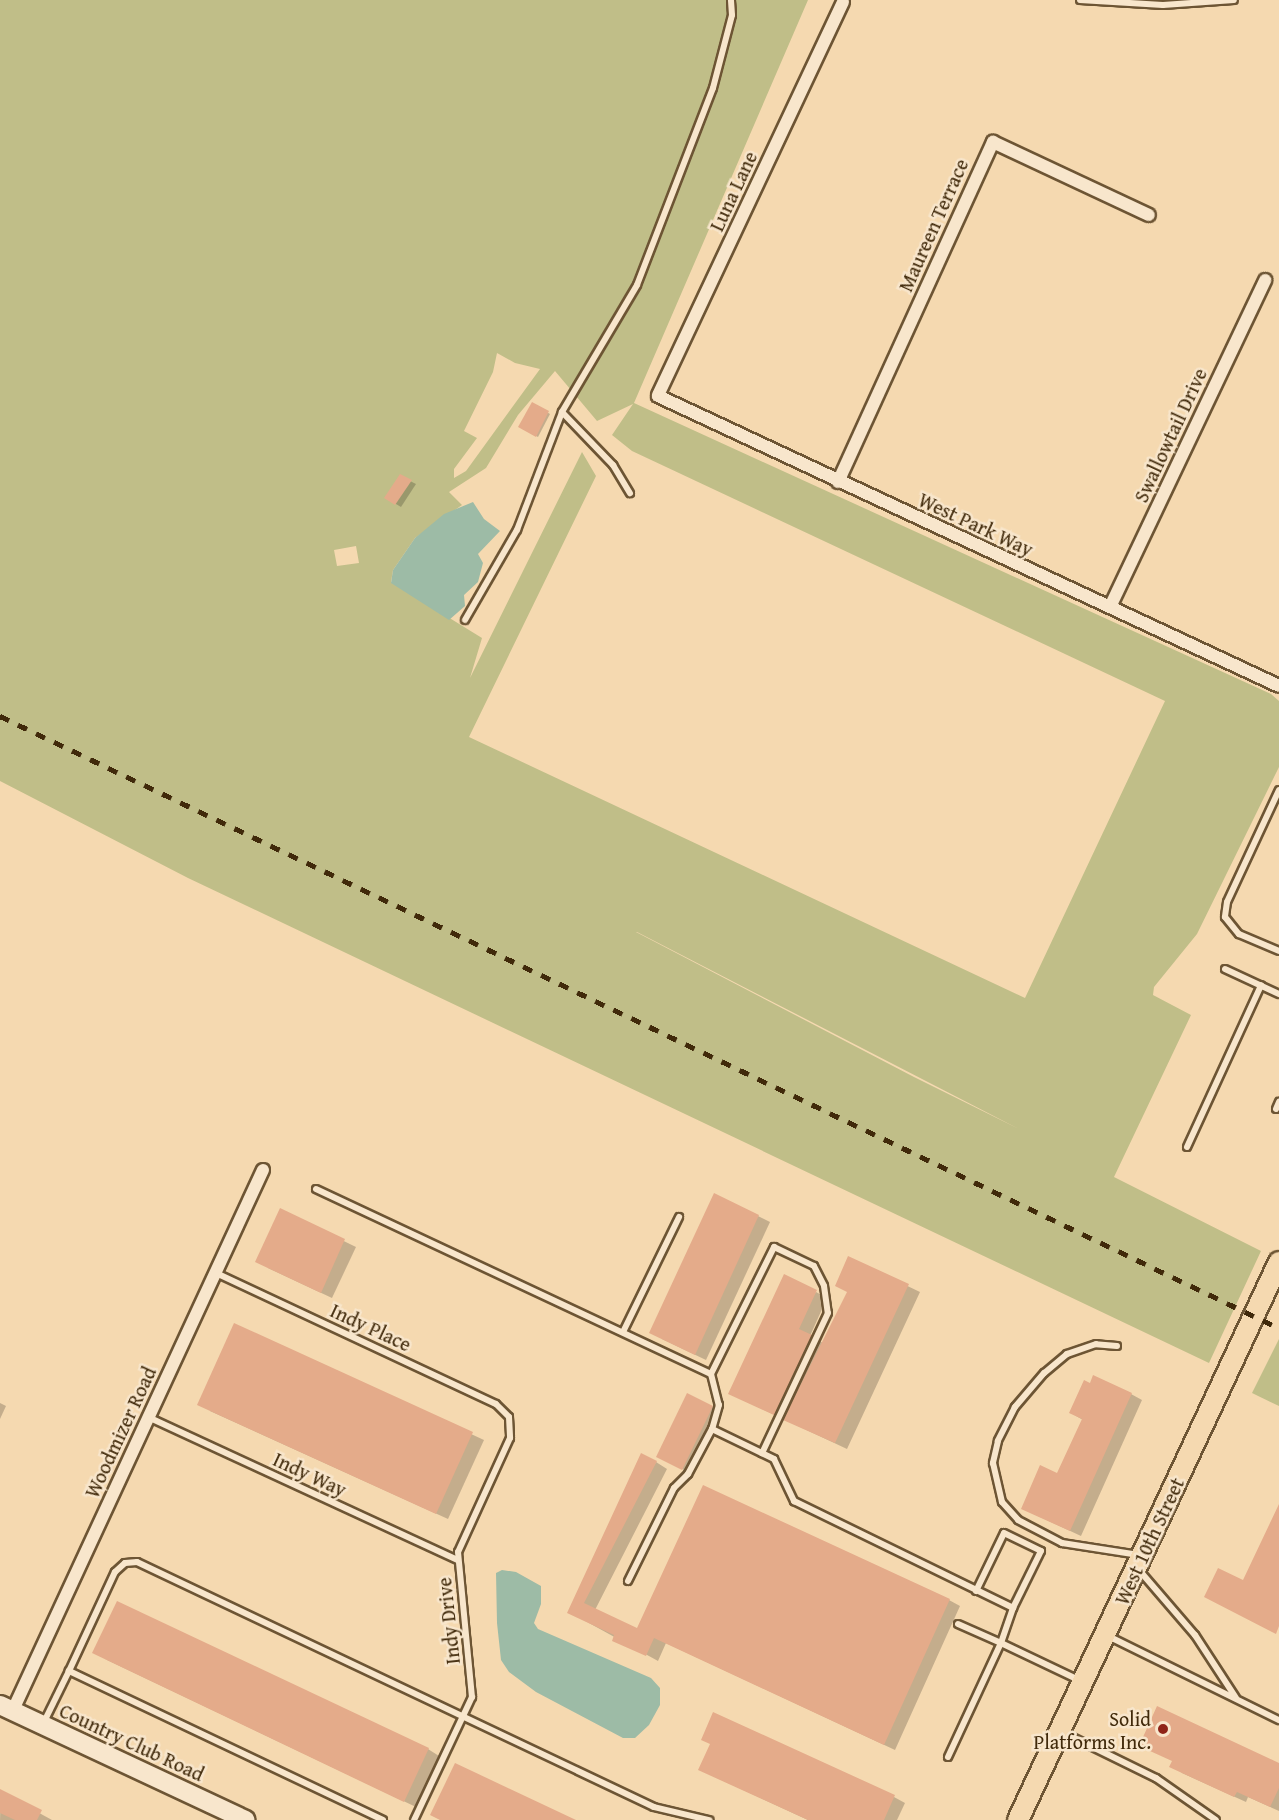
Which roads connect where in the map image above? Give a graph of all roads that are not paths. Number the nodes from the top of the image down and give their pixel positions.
1 (731, 0) edge
2 (1080, 0) edge
3 (1234, 0) edge
4 (843, 2) dead end
5 (1149, 215) dead end
6 (1265, 280) dead end
7 (658, 396) joint
8 (562, 412) junction
9 (838, 482) junction
10 (630, 493) dead end
11 (1110, 607) junction
12 (465, 620) dead end
13 (1279, 686) edge
14 (1279, 790) edge
15 (1279, 951) edge
16 (1225, 969) dead end
17 (1261, 985) junction
18 (1279, 994) edge
19 (1187, 1147) dead end
20 (262, 1170) dead end
21 (316, 1189) dead end
22 (679, 1217) dead end
23 (1279, 1262) edge
24 (216, 1273) junction
25 (623, 1332) junction
26 (1117, 1346) dead end
27 (711, 1374) junction
28 (148, 1417) junction
29 (509, 1418) joint
30 (712, 1429) junction
31 (762, 1453) junction
32 (458, 1560) junction
33 (1140, 1561) junction
34 (628, 1581) dead end
35 (976, 1591) junction
36 (1013, 1608) junction
37 (958, 1624) dead end
38 (1105, 1634) junction
39 (1002, 1643) junction
40 (69, 1671) junction
41 (1081, 1682) junction
42 (1236, 1698) junction
43 (6, 1707) edge
44 (465, 1716) junction
45 (1279, 1720) edge
46 (43, 1724) junction
47 (1059, 1730) junction
48 (948, 1757) dead end
49 (245, 1820) edge
50 (383, 1820) edge
51 (414, 1820) edge
52 (709, 1820) edge
53 (1018, 1820) edge
54 (1216, 1820) edge

1 - 8 lane
2 - 3 lane
4 - 7 street, Luna Lane
5 - 9 street, Maureen Terrace
6 - 11 street, Swallowtail Drive
7 - 9 street, West Park Way
8 - 10 lane
8 - 12 lane
9 - 11 street, West Park Way
11 - 13 street, West Park Way
14 - 15 lane
16 - 17 lane
17 - 18 lane
17 - 19 lane
20 - 24 street, Woodmizer Road
21 - 25 lane
22 - 25 lane
23 - 33 main road, West 10th Street
24 - 28 street, Woodmizer Road
24 - 29 lane, Indy Place
25 - 27 lane
26 - 33 lane
27 - 30 lane
27 - 31 lane
28 - 32 lane, Indy Way
28 - 43 street, Woodmizer Road
29 - 32 lane, Indy Drive
30 - 31 lane
30 - 34 lane
31 - 35 lane
32 - 44 lane, Indy Drive
33 - 38 main road, West 10th Street
33 - 42 lane
35 - 36 lane
35 - 36 lane
36 - 39 lane
37 - 39 lane
38 - 41 main road, West 10th Street
38 - 42 lane
39 - 41 lane
39 - 48 lane
40 - 44 lane
40 - 46 lane
40 - 50 lane
41 - 47 main road, West 10th Street
42 - 45 lane
43 - 46 main road, Country Club Road
44 - 51 lane, Indy Drive
44 - 52 lane
46 - 49 main road, Country Club Road
47 - 53 main road, West 10th Street
47 - 54 lane

